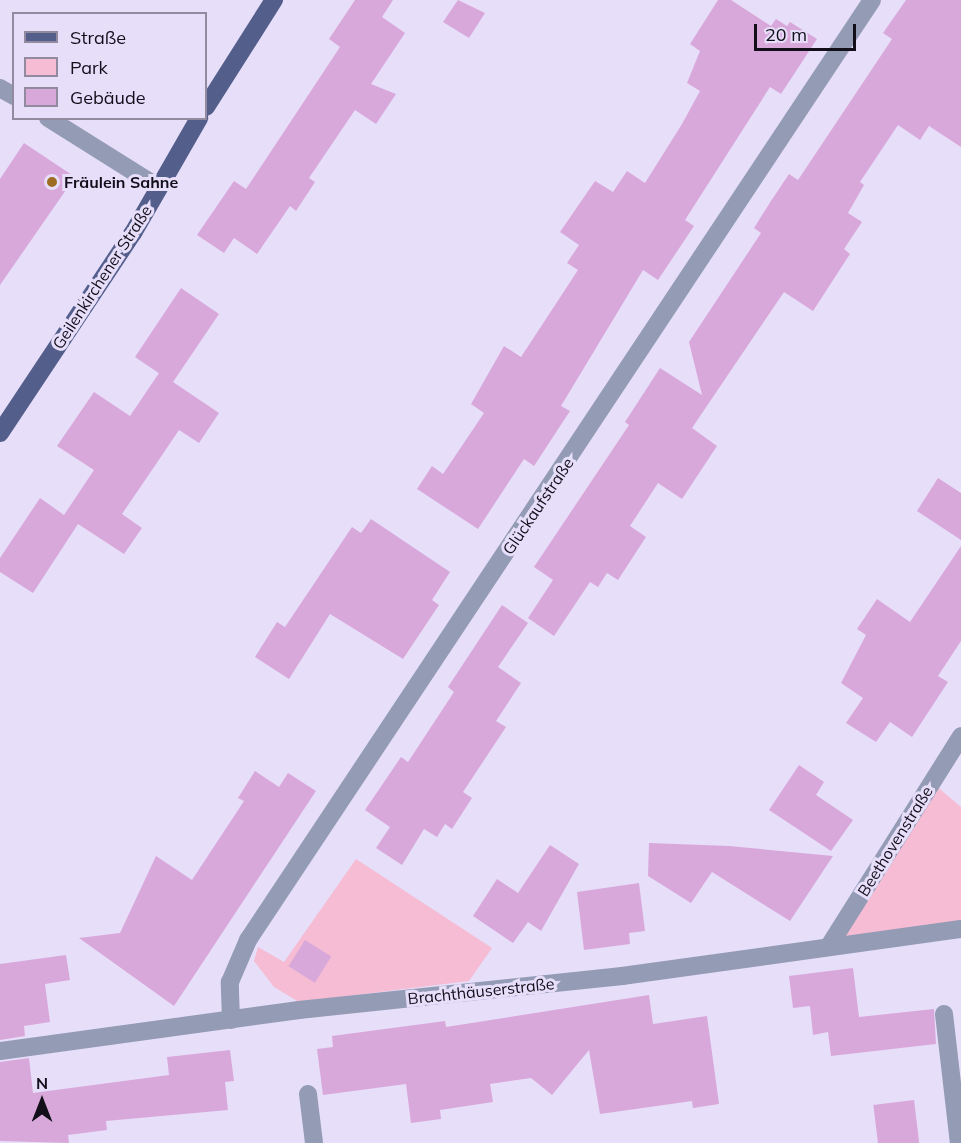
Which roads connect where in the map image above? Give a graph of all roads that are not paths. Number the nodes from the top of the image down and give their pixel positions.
1 (274, 0) edge
2 (872, 0) edge
3 (207, 105) edge
4 (51, 120) edge
5 (198, 120) edge
6 (158, 187) junction
7 (0, 433) edge
8 (961, 736) edge
9 (961, 930) edge
10 (830, 946) junction
11 (944, 1014) dead end
12 (231, 1020) junction
13 (0, 1051) edge
14 (308, 1094) dead end
15 (314, 1143) edge
16 (959, 1143) edge

1 - 3 main road
2 - 12 street, Glückaufstraße
4 - 6 street
5 - 6 main road, Geilenkirchener Straße
6 - 7 main road, Geilenkirchener Straße
8 - 10 street, Beethovenstraße
9 - 10 street, Brachthäuserstraße
10 - 12 street, Brachthäuserstraße
11 - 16 street
12 - 13 street, Brachthäuserstraße
14 - 15 street

